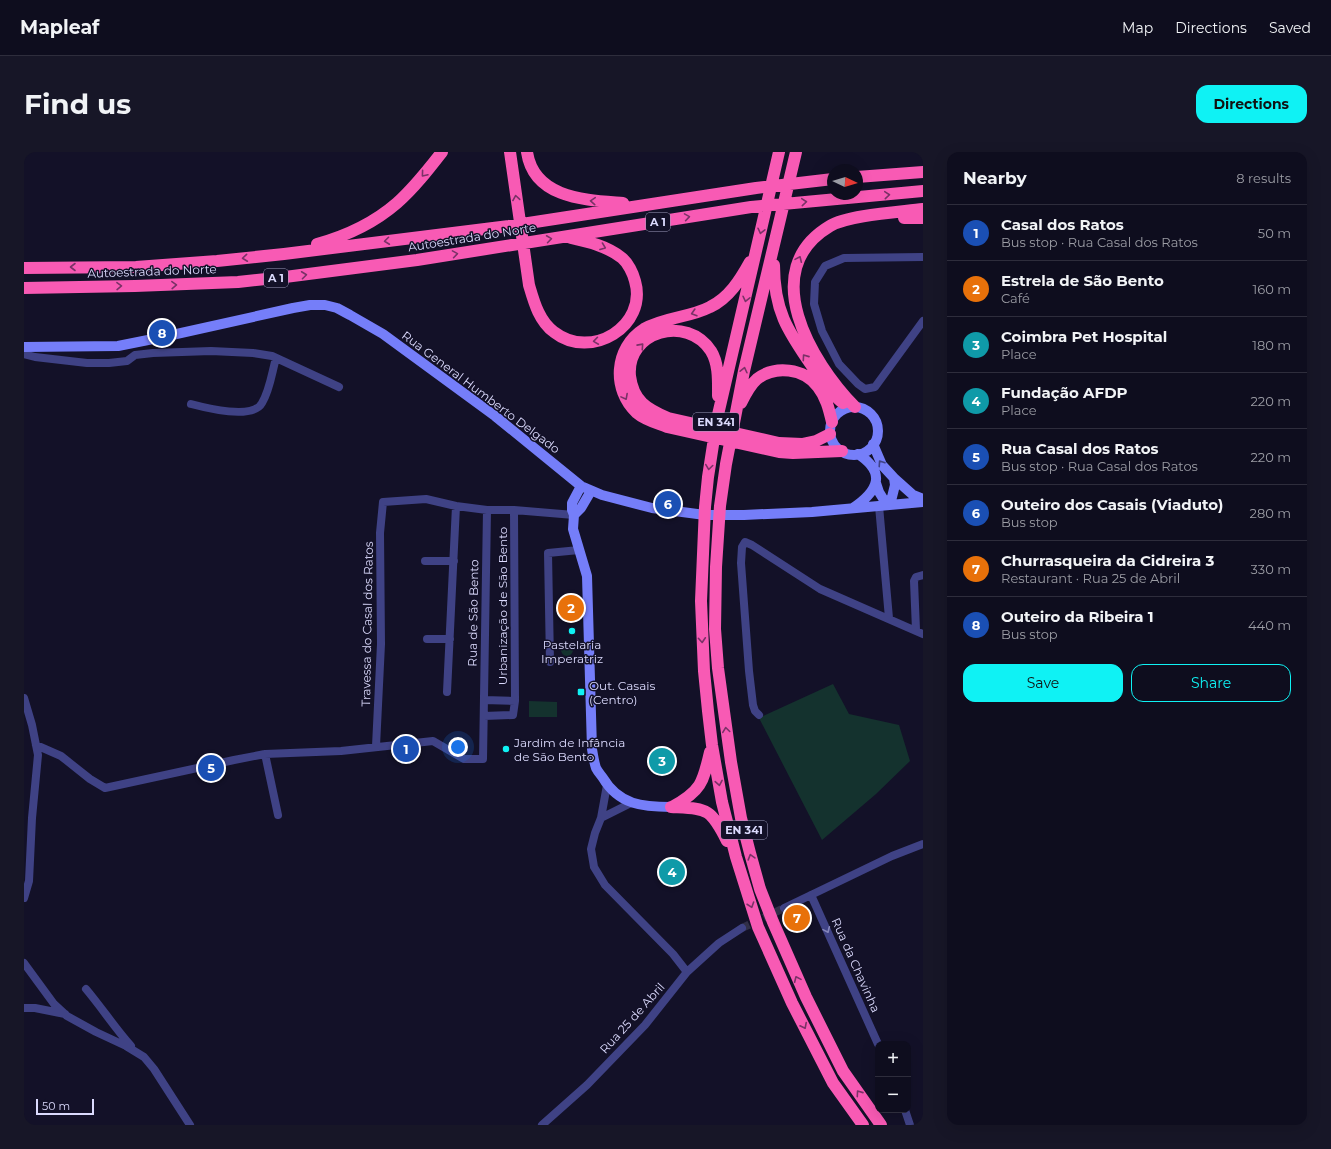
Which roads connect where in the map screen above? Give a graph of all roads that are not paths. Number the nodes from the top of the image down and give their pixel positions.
1 (442, 152) edge
2 (510, 152) edge
3 (527, 152) edge
4 (779, 152) edge
5 (796, 152) edge
6 (800, 152) edge
7 (794, 164) junction
8 (923, 172) edge
9 (863, 177) edge
10 (827, 180) edge
11 (923, 191) edge
12 (646, 204) junction
13 (923, 210) edge
14 (871, 216) junction
15 (923, 218) edge
16 (566, 236) junction
17 (776, 239) junction
18 (758, 247) junction
19 (284, 254) junction
20 (923, 257) edge
21 (24, 268) edge
22 (24, 288) edge
23 (923, 321) edge
24 (134, 343) junction
25 (24, 347) edge
26 (24, 354) edge
27 (135, 355) junction
28 (276, 358) junction
29 (339, 387) dead end
30 (191, 404) dead end
31 (852, 407) junction
32 (717, 419) junction
33 (734, 422) junction
34 (832, 422) junction
35 (681, 426) junction
36 (830, 434) junction
37 (873, 444) junction
38 (764, 445) junction
39 (842, 451) junction
40 (858, 454) junction
41 (894, 478) junction
42 (876, 483) junction
43 (581, 486) junction
44 (591, 491) junction
45 (921, 503) edge
46 (883, 505) junction
47 (456, 506) junction
48 (854, 508) junction
49 (487, 510) junction
50 (514, 510) junction
51 (574, 515) junction
52 (579, 550) junction
53 (425, 561) dead end
54 (454, 561) junction
55 (923, 575) edge
56 (889, 618) junction
57 (919, 632) edge
58 (427, 639) dead end
59 (450, 639) junction
60 (550, 662) dead end
61 (448, 692) dead end
62 (24, 698) edge
63 (484, 700) junction
64 (515, 701) junction
65 (759, 715) dead end
66 (484, 716) junction
67 (36, 745) junction
68 (712, 745) junction
69 (376, 746) junction
70 (265, 754) junction
71 (607, 785) junction
72 (604, 802) junction
73 (632, 803) junction
74 (671, 807) junction
75 (616, 810) junction
76 (278, 815) dead end
77 (601, 818) junction
78 (923, 844) edge
79 (736, 857) junction
80 (811, 895) junction
81 (24, 898) edge
82 (784, 908) tunnel mouth
83 (742, 928) tunnel mouth
84 (24, 963) edge
85 (687, 972) junction
86 (86, 989) dead end
87 (24, 1008) edge
88 (66, 1015) junction
89 (877, 1041) edge
90 (136, 1052) junction
91 (906, 1113) edge
92 (190, 1125) edge
93 (542, 1125) edge
94 (862, 1125) edge
95 (881, 1125) edge
96 (910, 1125) edge

1 -> 19 highway
16 -> 2 highway
12 -> 3 highway
4 -> 18 highway, EN 341
5 - 7 highway, EN 341
6 - 7 highway
7 - 17 highway, EN 341
8 - 9 highway
10 - 12 highway, Autoestrada do Norte / A 1
16 -> 11 highway, Autoestrada do Norte / A 1
12 -> 19 highway, Autoestrada do Norte / A 1
13 - 14 highway
14 - 15 highway
31 -> 14 highway
22 -> 16 highway, Autoestrada do Norte / A 1
31 -> 17 highway
33 -> 17 highway, EN 341
18 -> 32 highway, EN 341
18 -> 35 highway
19 -> 21 highway, Autoestrada do Norte / A 1
20 - 23 street
24 - 25 main road, Rua General Humberto Delgado
24 - 27 street
24 - 43 main road, Rua General Humberto Delgado
26 - 27 street
27 - 28 street
28 - 29 street
28 - 30 street
31 - 34 main road
31 - 37 main road
35 -> 32 highway
32 -> 68 highway, EN 341
33 - 34 highway
95 -> 33 highway, EN 341
34 - 36 main road
35 - 38 highway
36 - 38 highway
36 - 39 main road
37 - 40 main road
41 -> 37 main road
38 - 39 highway
39 - 40 main road
40 - 42 main road
41 - 45 main road
41 - 46 main road
42 - 46 main road
42 - 48 main road
43 - 44 main road, Rua General Humberto Delgado
43 - 51 main road
44 - 48 main road, Rua General Humberto Delgado
44 - 51 main road
45 - 46 main road, Rua General Humberto Delgado
46 - 48 main road, Rua General Humberto Delgado
46 - 56 street
47 - 49 street
47 - 54 street
47 - 69 street, Travessa do Casal dos Ratos
49 - 50 street
49 - 63 street, Rua de São Bento
50 - 51 street
50 - 64 street, Urbanização de São Bento
51 - 52 main road
52 - 60 street
52 - 71 main road
53 - 54 street
54 - 59 street
55 - 57 street
56 - 57 street
56 - 65 street
58 - 59 street
59 - 61 street
62 - 67 street
63 - 64 street, Urbanização de São Bento
63 - 66 street, Rua de São Bento
64 - 66 street, Urbanização de São Bento
66 - 69 street, Rua de São Bento
67 - 70 street
67 - 81 street
68 - 74 highway
68 -> 79 highway, EN 341
69 - 70 street
70 - 76 street
71 - 72 street
71 - 73 main road
72 - 75 street
72 - 77 street
73 - 74 main road
73 - 75 street
74 - 79 highway
75 - 77 street
77 - 85 street
78 - 80 street
79 -> 94 highway, EN 341
80 - 82 street
80 -> 89 street, Rua da Chavinha
83 - 85 street, Rua 25 de Abril
84 - 88 street
85 - 93 street, Rua 25 de Abril
86 - 90 street
87 - 88 street
88 - 90 street
90 - 92 street
91 - 96 street

